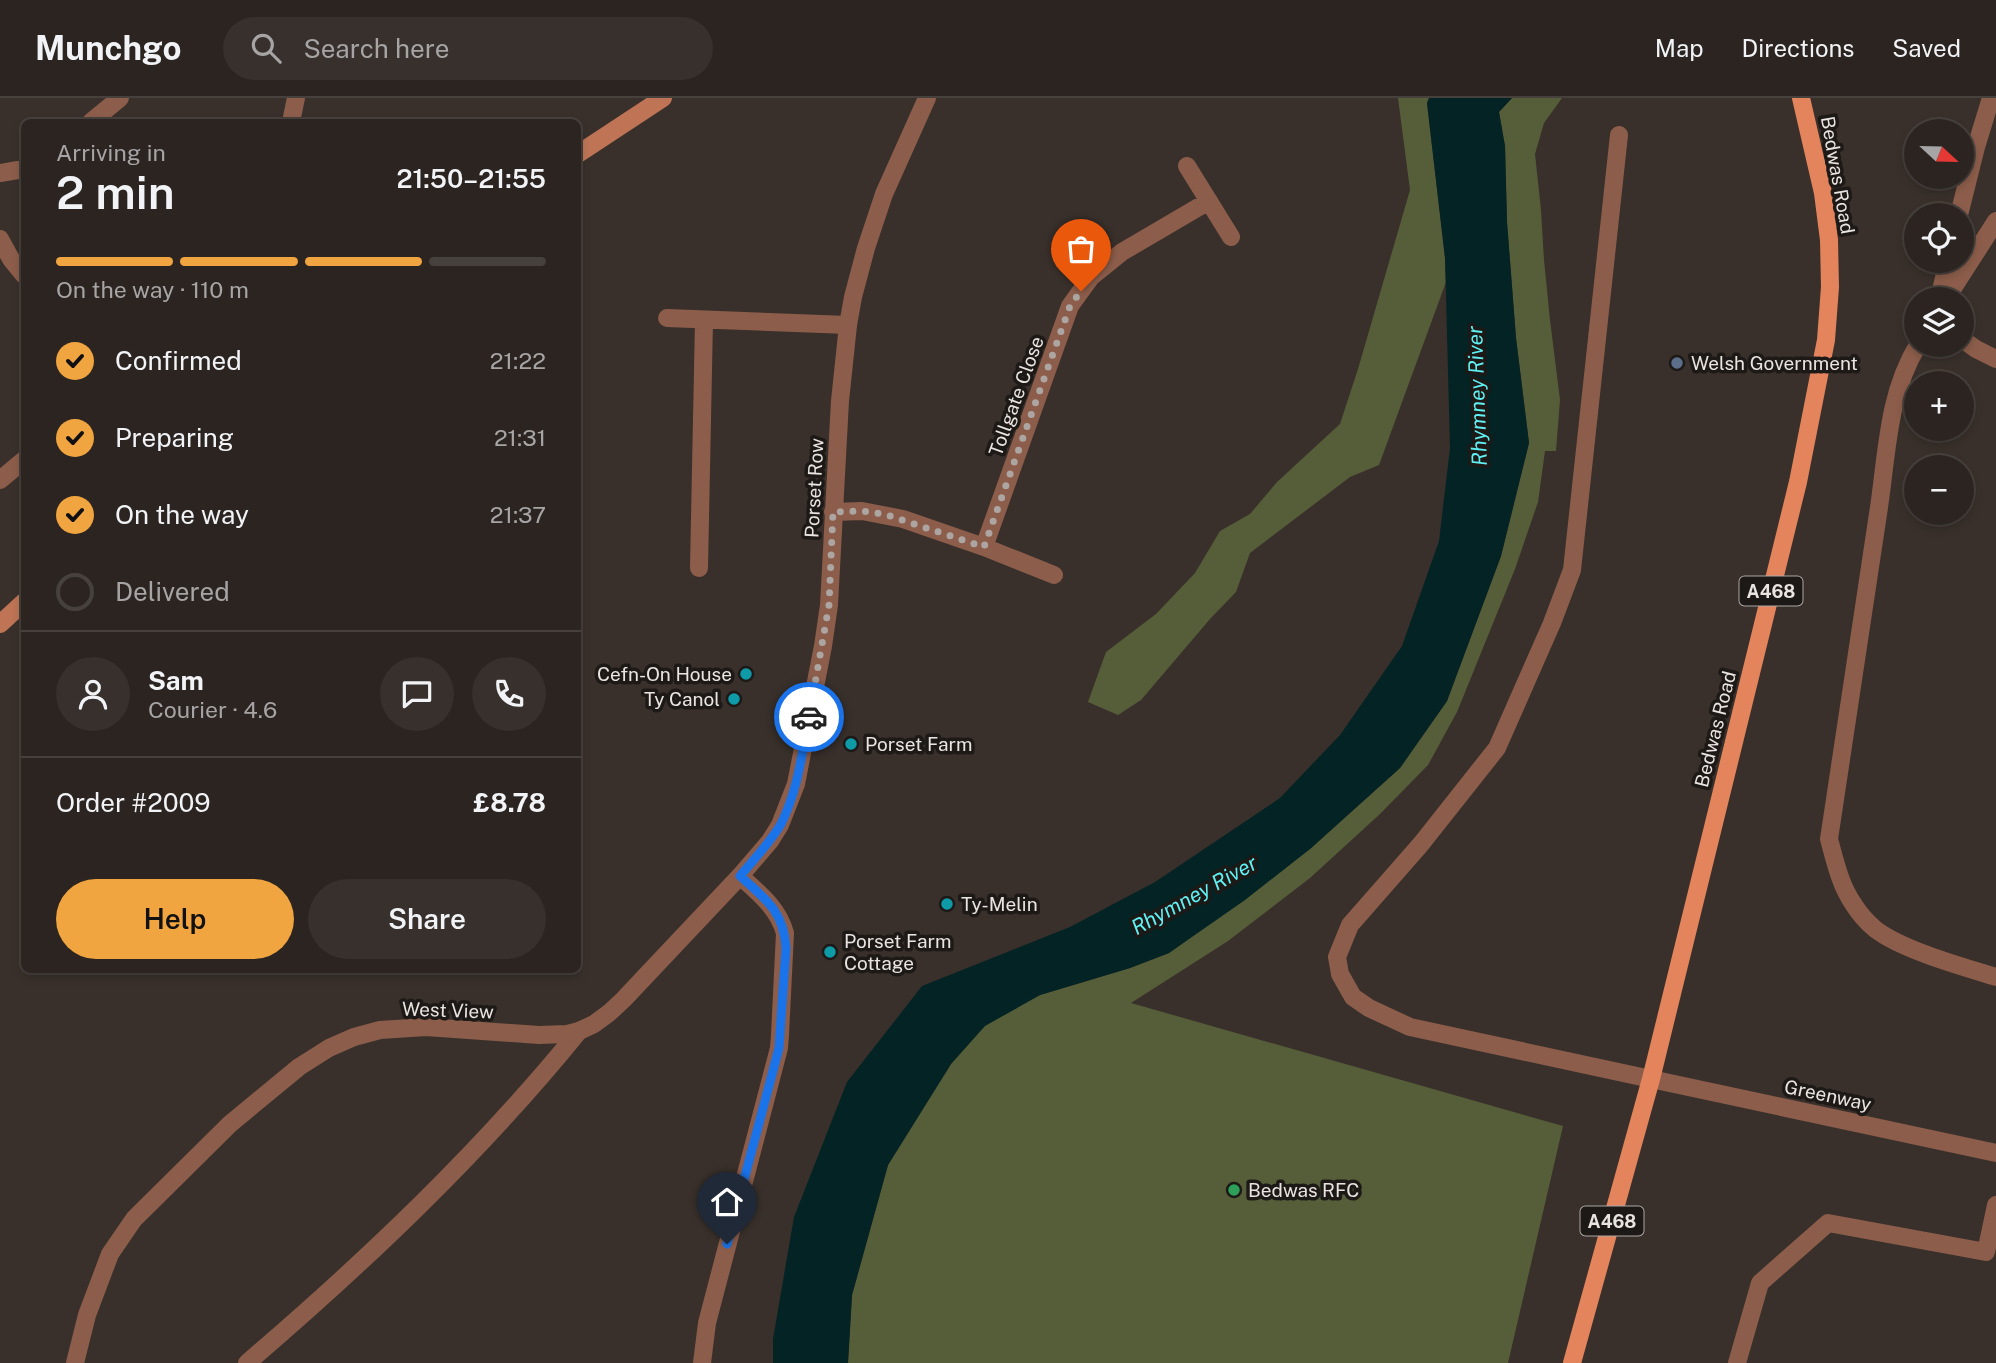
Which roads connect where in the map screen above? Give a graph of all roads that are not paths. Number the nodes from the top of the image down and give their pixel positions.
1 (120, 98) edge
2 (296, 98) edge
3 (663, 98) edge
4 (927, 98) edge
5 (1801, 98) edge
6 (1991, 98) edge
7 (95, 119) edge
8 (292, 119) edge
9 (1619, 135) dead end
10 (581, 152) edge
11 (1187, 166) dead end
12 (1209, 201) junction
13 (1962, 203) edge
14 (1996, 220) edge
15 (1231, 237) dead end
16 (0, 239) edge
17 (6, 260) edge
18 (21, 272) edge
19 (1954, 287) edge
20 (667, 318) dead end
21 (704, 320) junction
22 (848, 325) junction
23 (1974, 348) edge
24 (1912, 357) edge
25 (1996, 359) edge
26 (21, 462) edge
27 (0, 480) edge
28 (833, 512) junction
29 (984, 547) junction
30 (699, 568) dead end
31 (1054, 575) dead end
32 (21, 605) edge
33 (0, 624) edge
34 (740, 876) junction
35 (1996, 977) edge
36 (579, 1031) junction
37 (1651, 1079) junction
38 (1996, 1153) edge
39 (1996, 1205) edge
40 (75, 1363) edge
41 (247, 1363) edge
42 (702, 1363) edge
43 (1572, 1363) edge
44 (1737, 1363) edge

1 - 7 street
2 - 8 street
3 - 10 street
4 - 22 street, Porset Row
5 - 37 main road, Bedwas Road / A468
6 - 13 street
9 - 37 street, Greenway
11 - 12 street
12 - 15 street
12 - 29 street, Tollgate Close
14 - 19 street
16 - 17 street
17 - 18 street
20 - 21 street
21 - 22 street
21 - 30 street
22 - 28 street, Porset Row
23 - 25 street
24 - 35 street
26 - 27 street
28 - 29 street
28 - 34 street, Porset Row
29 - 31 street
32 - 33 street
34 - 36 street, West View
34 - 42 street
36 - 40 street, West View
36 - 41 street
37 - 38 street, Greenway
37 - 43 main road, Bedwas Road / A468
39 - 44 street

